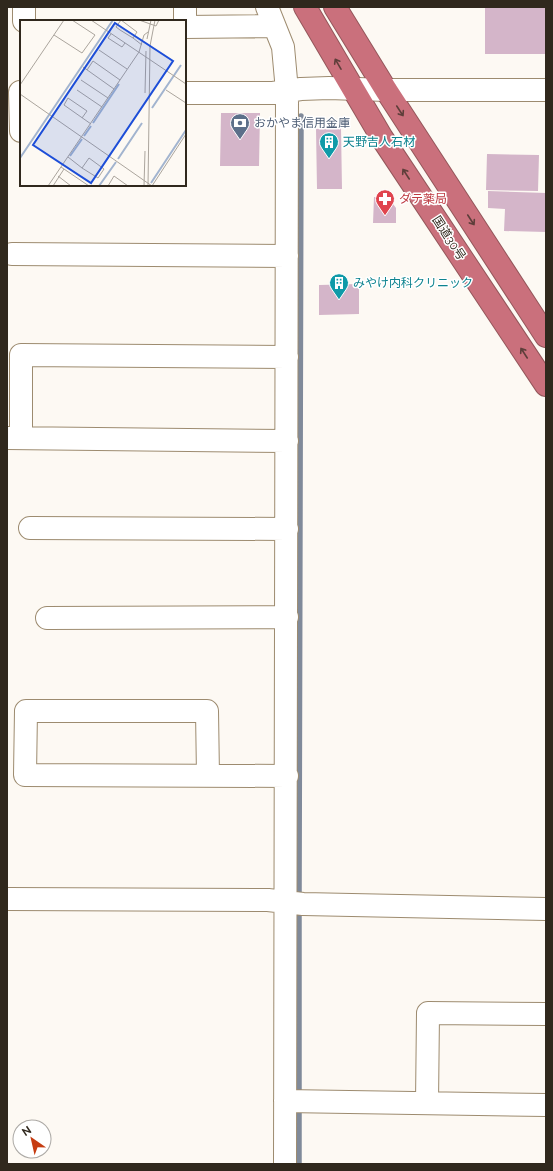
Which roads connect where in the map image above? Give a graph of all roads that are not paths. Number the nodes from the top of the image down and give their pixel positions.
1 (24, 7) edge
2 (185, 7) edge
3 (305, 7) edge
4 (335, 7) edge
5 (270, 16) edge
6 (24, 20) edge
7 (185, 20) edge
8 (186, 27) edge
9 (353, 89) junction
10 (386, 90) junction
11 (546, 90) edge
12 (287, 91) junction
13 (16, 92) edge
14 (186, 93) edge
15 (20, 123) edge
16 (12, 254) dead end
17 (287, 256) junction
18 (546, 336) edge
19 (287, 357) junction
20 (546, 386) edge
21 (14, 438) edge
22 (287, 441) junction
23 (30, 528) dead end
24 (287, 529) junction
25 (287, 617) junction
26 (47, 618) dead end
27 (208, 776) junction
28 (287, 776) junction
29 (7, 899) edge
30 (295, 903) junction
31 (546, 909) edge
32 (546, 1014) edge
33 (295, 1101) junction
34 (427, 1103) junction
35 (546, 1105) edge
36 (285, 1164) edge

1 - 6 street
2 - 7 street
9 -> 3 highway, 国道30号
4 - 10 highway
5 - 8 street
5 - 12 street
9 - 10 street
9 - 12 street
20 -> 9 highway, 国道30号
10 - 11 street
10 -> 18 highway
12 - 14 street
12 - 17 street
13 - 15 street
16 - 17 street
17 - 19 street
19 - 21 street
19 - 22 street
21 - 22 street
22 - 24 street
23 - 24 street
24 - 25 street
25 - 26 street
25 - 28 street
27 - 27 street
27 - 28 street
28 - 30 street
29 - 30 street
30 - 31 street
30 - 33 street
32 - 34 street
33 - 34 street
33 - 36 street
34 - 35 street

